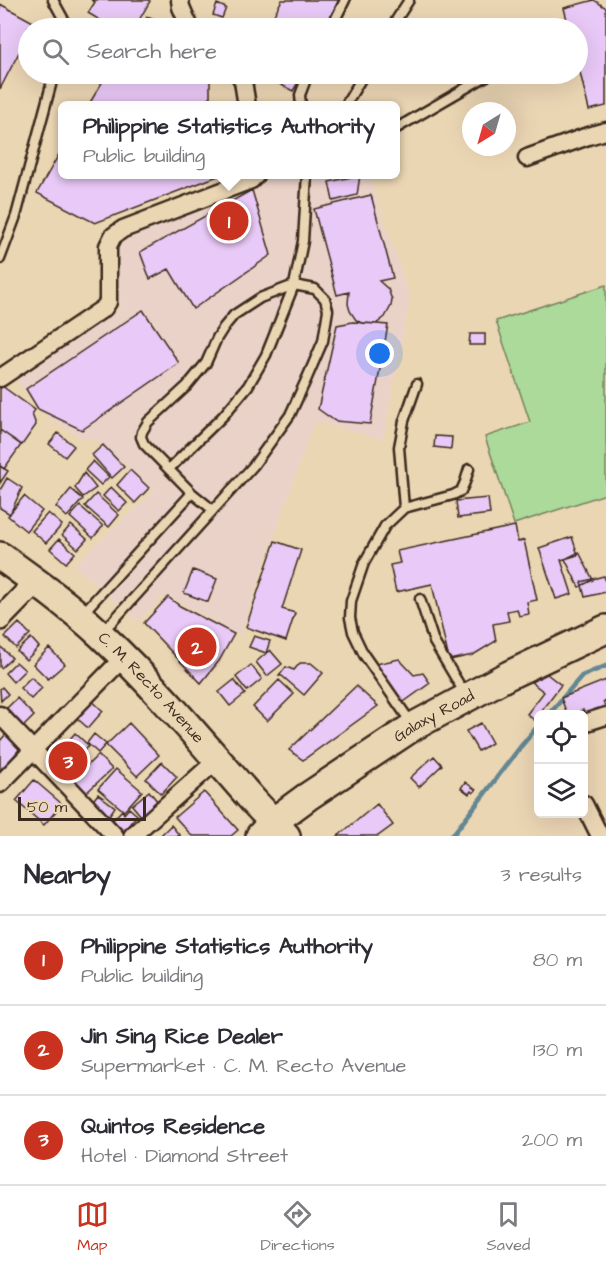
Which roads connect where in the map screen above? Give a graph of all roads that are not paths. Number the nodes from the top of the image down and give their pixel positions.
1 (53, 0) edge
2 (180, 0) edge
3 (345, 0) edge
4 (409, 0) edge
5 (63, 18) edge
6 (186, 18) edge
7 (336, 18) edge
8 (397, 18) edge
9 (51, 84) edge
10 (244, 84) edge
11 (304, 84) edge
12 (358, 84) edge
13 (473, 84) edge
14 (246, 101) edge
15 (301, 101) edge
16 (347, 101) edge
17 (400, 127) edge
18 (606, 131) edge
19 (527, 158) dead end
20 (253, 179) edge
21 (307, 179) edge
22 (0, 259) edge
23 (294, 285) junction
24 (0, 378) edge
25 (417, 384) dead end
26 (469, 469) dead end
27 (169, 470) junction
28 (192, 494) junction
29 (404, 508) junction
30 (213, 510) junction
31 (0, 556) edge
32 (36, 582) junction
33 (420, 599) dead end
34 (0, 619) edge
35 (90, 625) junction
36 (606, 629) edge
37 (123, 657) junction
38 (467, 697) junction
39 (0, 715) edge
40 (606, 716) edge
41 (588, 722) edge
42 (414, 726) junction
43 (33, 750) junction
44 (218, 759) junction
45 (0, 784) edge
46 (588, 812) edge
47 (273, 831) edge
48 (115, 836) edge
49 (132, 836) edge
50 (600, 836) edge

1 - 5 lane
2 - 6 street
3 - 7 lane
4 - 8 lane
9 - 22 lane
10 - 14 street
11 - 15 lane
12 - 16 lane
13 - 17 lane
18 - 19 street
20 - 24 street
21 - 23 lane
23 - 27 lane
23 - 27 lane
23 - 30 lane
25 - 29 lane
26 - 29 lane
27 - 28 lane
28 - 30 lane
28 - 35 lane
29 - 42 lane
30 - 35 lane
31 - 32 main road, C. M. Recto Avenue
32 - 34 street
32 - 35 main road, C. M. Recto Avenue
33 - 38 lane
35 - 37 main road, C. M. Recto Avenue
36 - 38 main road, Galaxy Road
37 - 43 street
37 - 44 main road, C. M. Recto Avenue
38 - 42 main road, Galaxy Road
39 - 43 street
40 - 41 street
42 - 47 main road, Galaxy Road
43 - 45 street
43 - 48 street
44 - 47 main road, C. M. Recto Avenue
44 - 49 street
46 - 50 street

